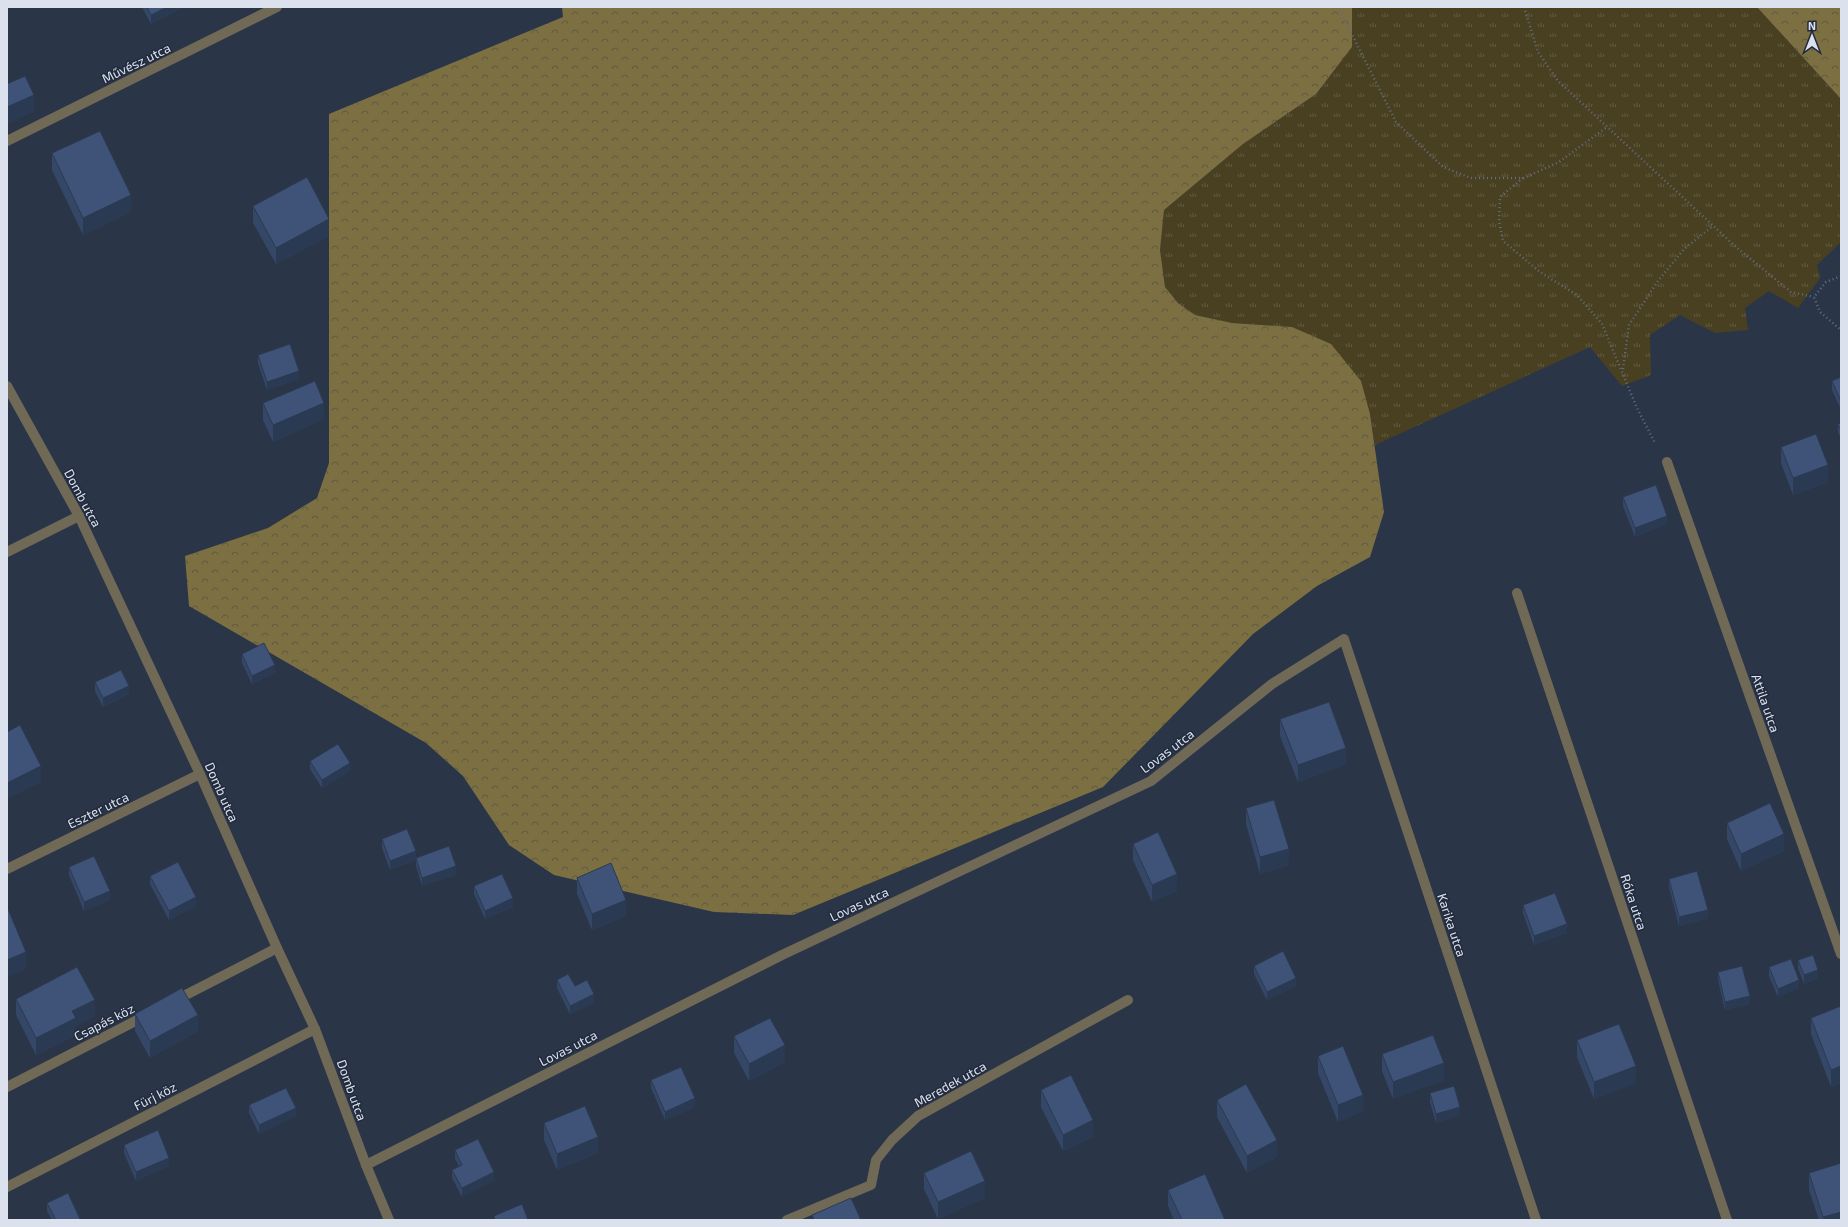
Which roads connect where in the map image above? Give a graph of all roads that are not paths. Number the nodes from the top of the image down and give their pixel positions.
1 (277, 7) edge
2 (7, 141) edge
3 (7, 386) edge
4 (9, 396) edge
5 (1667, 462) road end
6 (79, 516) junction
7 (7, 552) edge
8 (1518, 593) dead end
9 (1344, 638) joint
10 (200, 774) junction
11 (7, 869) edge
12 (277, 948) junction
13 (1841, 954) edge
14 (1128, 1000) dead end
15 (315, 1029) junction
16 (7, 1087) edge
17 (366, 1165) junction
18 (7, 1187) edge
19 (389, 1220) edge
20 (787, 1220) edge
21 (1536, 1220) edge
22 (1727, 1220) edge

1 - 2 street, Művész utca
3 - 4 street, Domb utca
4 - 6 street, Domb utca
5 - 13 street, Attila utca
6 - 7 street
6 - 10 street, Domb utca
8 - 22 street, Róka utca
9 - 17 street, Lovas utca
9 - 21 street, Karika utca
10 - 11 street, Eszter utca
10 - 12 street, Domb utca
12 - 15 street, Domb utca
12 - 16 street, Csapás köz
14 - 20 street, Meredek utca
15 - 17 street, Domb utca
15 - 18 street, Fürj köz
17 - 19 street, Domb utca

